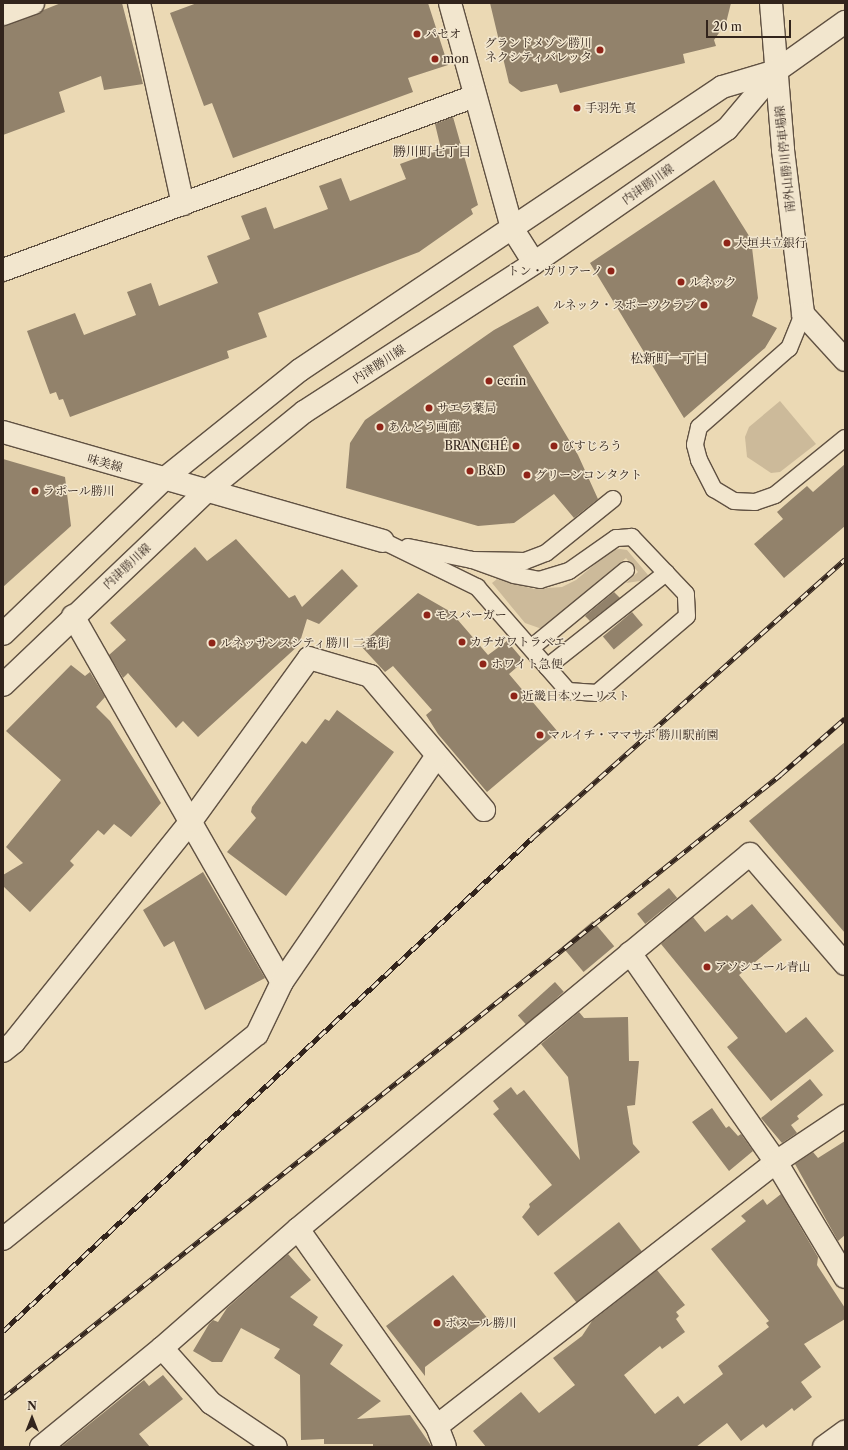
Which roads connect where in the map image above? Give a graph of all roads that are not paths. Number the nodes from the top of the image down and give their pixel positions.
1 (33, 3) edge
2 (139, 3) edge
3 (450, 3) edge
4 (771, 3) edge
5 (3, 14) edge
6 (845, 22) edge
7 (776, 70) junction
8 (474, 96) junction
9 (183, 204) junction
10 (512, 228) junction
11 (534, 263) junction
12 (3, 270) edge
13 (803, 314) junction
14 (845, 360) edge
15 (3, 432) edge
16 (845, 438) edge
17 (164, 479) junction
18 (208, 490) junction
19 (613, 499) dead end
20 (383, 541) junction
21 (472, 560) junction
22 (626, 570) dead end
23 (666, 573) junction
24 (73, 616) junction
25 (3, 634) edge
26 (531, 648) junction
27 (547, 667) junction
28 (3, 686) edge
29 (436, 757) junction
30 (484, 810) dead end
31 (191, 821) junction
32 (630, 953) junction
33 (845, 964) edge
34 (282, 982) junction
35 (3, 1051) edge
36 (845, 1116) edge
37 (776, 1162) junction
38 (298, 1228) junction
39 (3, 1239) edge
40 (839, 1254) edge
41 (845, 1277) edge
42 (162, 1348) junction
43 (437, 1426) junction
44 (845, 1432) edge
45 (41, 1447) edge
46 (276, 1447) edge
47 (445, 1447) edge
48 (824, 1447) edge

1 - 5 street
2 - 9 street
3 - 8 street
4 - 7 street, 南外山勝川停車場線
6 - 7 street, 内津勝川線
7 - 10 street, 内津勝川線
7 - 11 street, 内津勝川線
7 - 13 street, 南外山勝川停車場線
8 - 9 street
8 - 10 street
9 - 12 street
10 - 11 street
10 - 17 street, 内津勝川線
11 - 18 street, 内津勝川線
13 - 14 street
13 - 16 lane
15 - 17 street, 味美線
17 - 18 street, 味美線
17 - 25 street, 内津勝川線
18 - 20 street, 味美線
18 - 24 street, 内津勝川線
19 - 21 lane
20 - 21 lane
20 - 26 lane
21 - 23 lane
22 - 26 lane
23 - 27 lane
23 - 27 lane
24 - 28 street, 内津勝川線
24 - 31 street
26 - 27 lane
29 - 30 street
29 - 31 street
29 - 34 street
31 - 34 street
31 - 35 street
32 - 33 street
32 - 37 street
32 - 38 street
34 - 39 street
36 - 37 street
37 - 40 street
37 - 43 street
38 - 42 street
38 - 43 street
40 - 41 street
42 - 45 street
42 - 46 street
43 - 47 street
44 - 48 street

